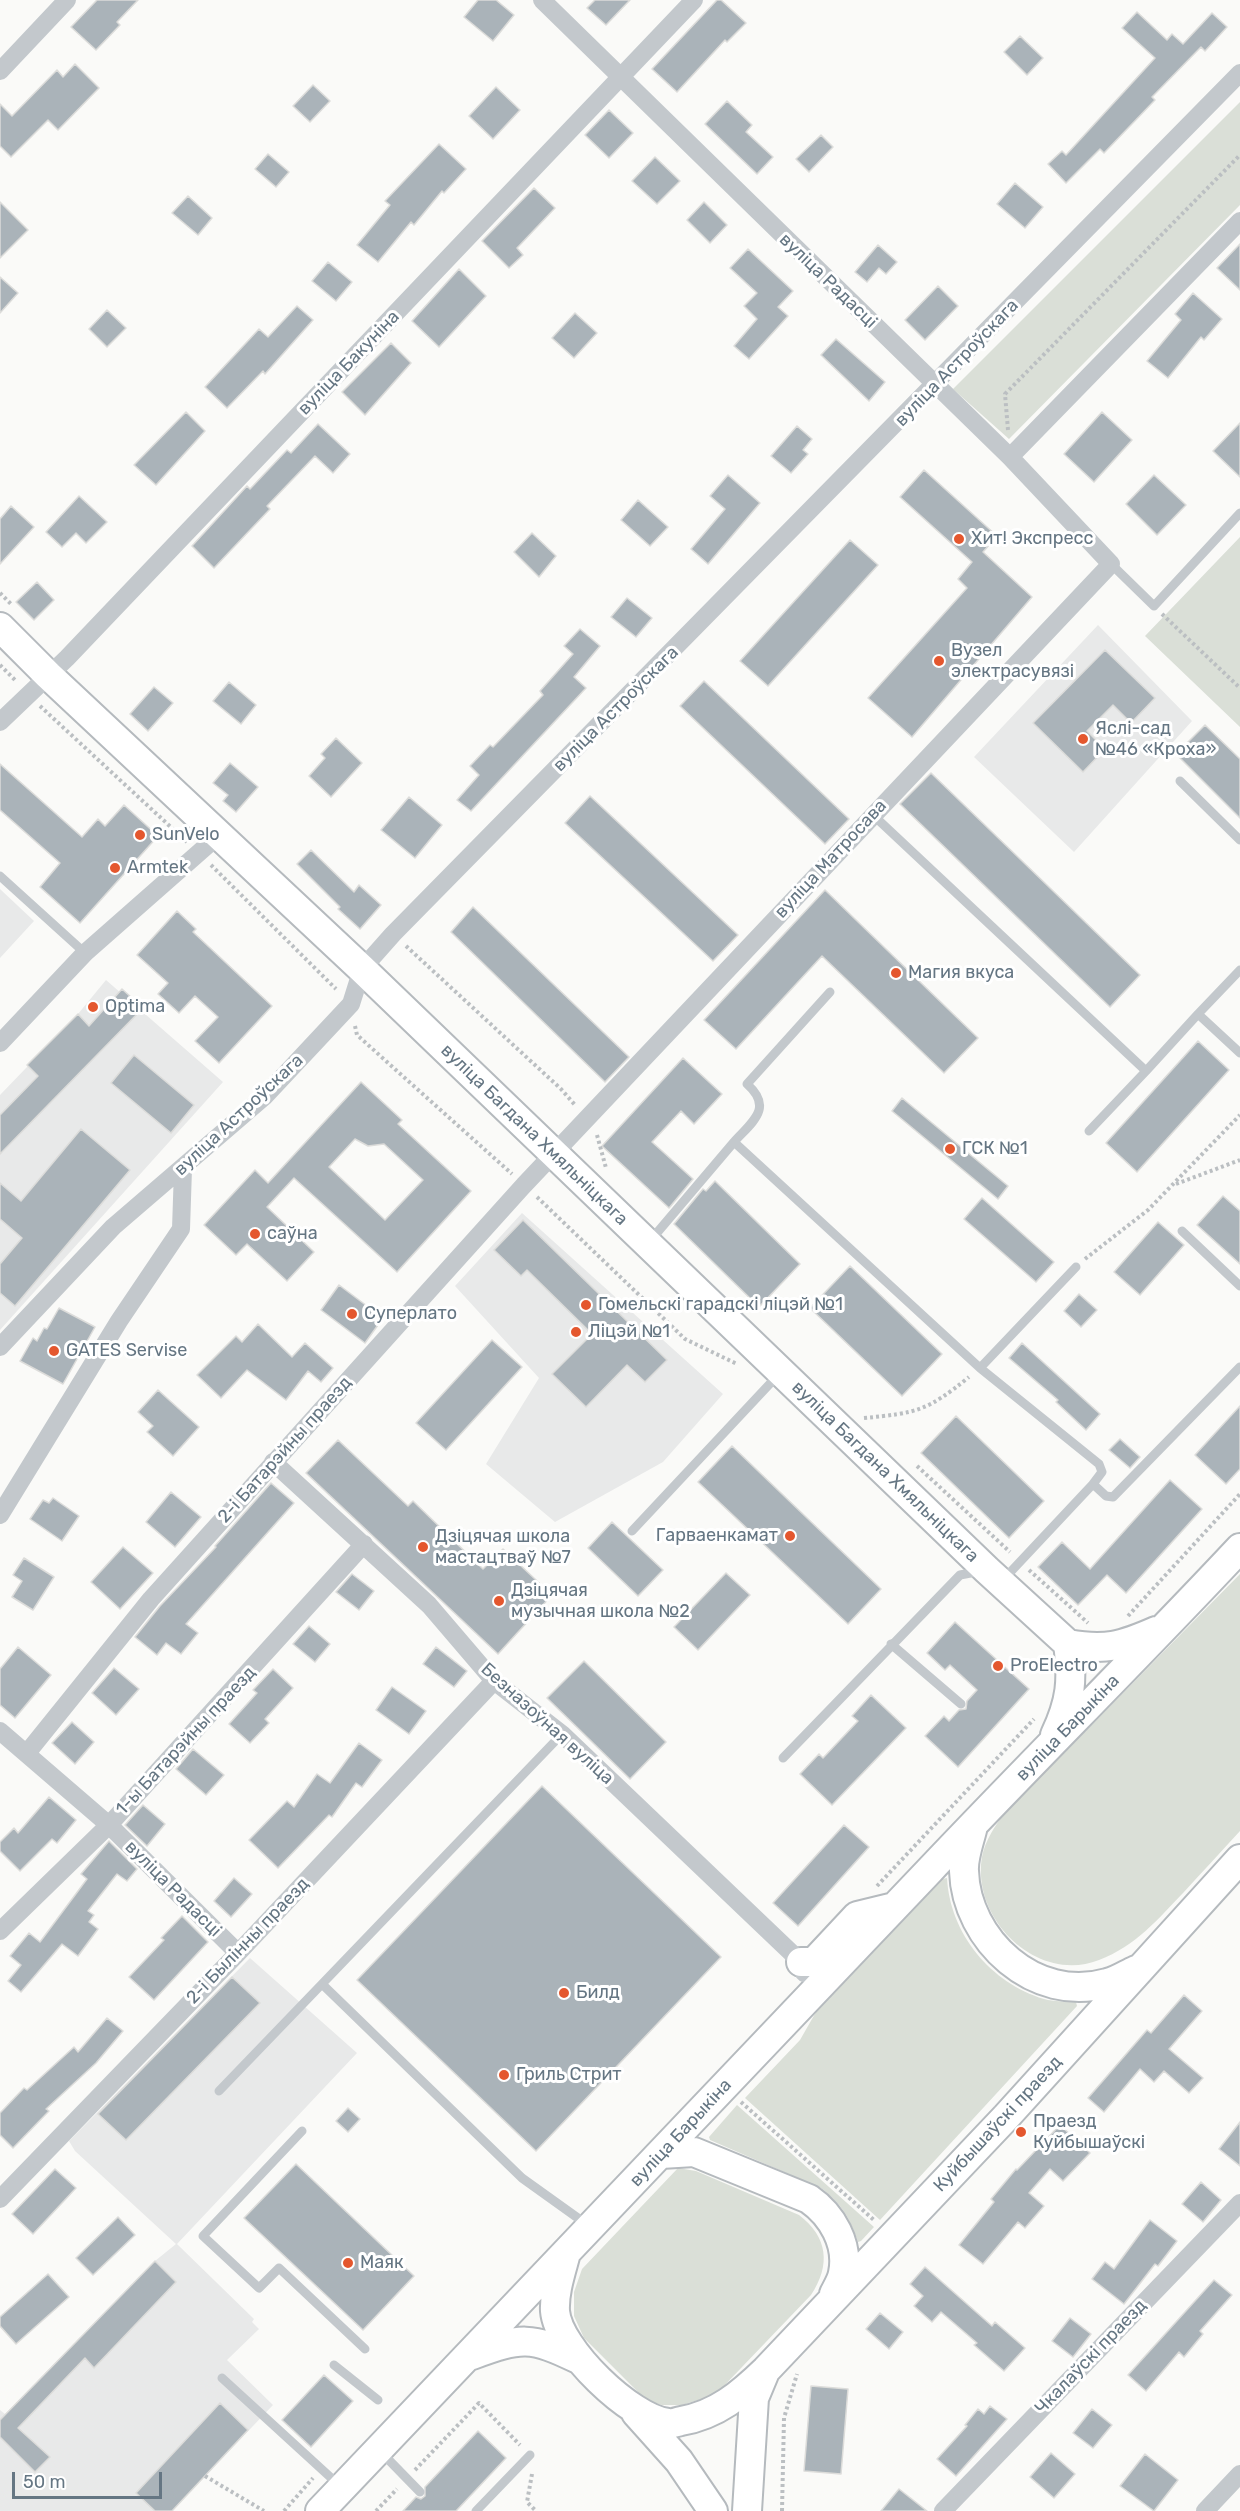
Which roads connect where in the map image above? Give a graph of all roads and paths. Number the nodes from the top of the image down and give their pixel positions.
1 (67, 0) edge
2 (542, 0) edge
3 (694, 0) edge
4 (0, 71) edge
5 (1240, 73) edge
6 (621, 77) junction
7 (1240, 155) edge
8 (1240, 221) edge
9 (935, 385) junction
10 (1010, 457) junction
11 (1240, 513) edge
12 (1111, 564) junction
13 (0, 593) edge
14 (1154, 606) junction
15 (8, 618) edge
16 (0, 664) edge
17 (48, 675) junction
18 (1240, 688) edge
19 (28, 694) junction
20 (0, 722) edge
21 (1180, 781) dead end
22 (873, 815) junction
23 (1240, 840) edge
24 (209, 844) junction
25 (0, 876) edge
26 (393, 934) junction
27 (85, 953) junction
28 (362, 969) junction
29 (1240, 970) edge
30 (830, 992) dead end
31 (351, 1004) junction
32 (1198, 1014) junction
33 (0, 1043) edge
34 (1240, 1053) edge
35 (1146, 1071) junction
36 (1240, 1115) edge
37 (587, 1118) junction
38 (1089, 1131) dead end
39 (734, 1142) junction
40 (553, 1155) junction
41 (1240, 1160) edge
42 (183, 1169) junction
43 (613, 1175) dead end
44 (524, 1185) junction
45 (1173, 1185) junction
46 (1182, 1231) dead end
47 (647, 1244) junction
48 (1076, 1267) joint
49 (1240, 1286) edge
50 (0, 1347) edge
51 (1240, 1367) edge
52 (980, 1368) junction
53 (774, 1380) junction
54 (856, 1410) dead end
55 (864, 1418) junction
56 (873, 1426) dead end
57 (273, 1462) junction
58 (916, 1466) dead end
59 (1093, 1484) junction
60 (1240, 1494) edge
61 (0, 1515) edge
62 (632, 1531) dead end
63 (364, 1544) junction
64 (1240, 1548) edge
65 (1020, 1562) junction
66 (993, 1577) junction
67 (1099, 1623) dead end
68 (1120, 1624) dead end
69 (1168, 1626) junction
70 (891, 1644) junction
71 (1068, 1644) junction
72 (494, 1681) junction
73 (961, 1704) dead end
74 (1038, 1716) dead end
75 (0, 1731) edge
76 (562, 1734) junction
77 (1048, 1748) junction
78 (27, 1753) junction
79 (783, 1758) dead end
80 (974, 1824) junction
81 (109, 1825) junction
82 (1235, 1867) edge
83 (884, 1898) junction
84 (0, 1931) edge
85 (238, 1953) junction
86 (801, 1962) junction
87 (1143, 1967) junction
88 (322, 1984) junction
89 (818, 1986) junction
90 (219, 2091) dead end
91 (741, 2102) dead end
92 (302, 2131) dead end
93 (662, 2154) junction
94 (0, 2199) edge
95 (1240, 2203) edge
96 (880, 2225) dead end
97 (591, 2227) junction
98 (567, 2251) junction
99 (832, 2299) junction
100 (365, 2349) dead end
101 (466, 2357) junction
102 (578, 2359) junction
103 (334, 2365) dead end
104 (800, 2369) dead end
105 (766, 2370) junction
106 (222, 2378) dead end
107 (378, 2400) dead end
108 (635, 2411) junction
109 (379, 2450) junction
110 (530, 2456) junction
111 (317, 2474) dead end
112 (1240, 2474) edge
113 (205, 2476) dead end
114 (407, 2478) junction
115 (342, 2488) junction
116 (420, 2492) dead end
117 (287, 2510) edge
118 (264, 2511) edge
119 (320, 2511) edge
120 (376, 2511) edge
121 (476, 2511) edge
122 (536, 2511) edge
123 (713, 2511) edge
124 (747, 2511) edge
125 (782, 2511) edge
126 (943, 2511) edge
127 (1205, 2511) edge

1 - 4 street
2 - 6 street, вуліца Радасці
3 - 6 street, вуліца Бакуніна
5 - 9 street, вуліца Астроўскага
6 - 9 street, вуліца Радасці
6 - 17 street, вуліца Бакуніна
7 - 10 path
8 - 10 street
9 - 10 street, вуліца Радасці
9 - 26 street, вуліца Астроўскага
10 - 12 street, вуліца Радасці
11 - 14 lane
12 - 14 lane
12 - 22 street, вуліца Матросава
13 - 15 path
14 - 18 path
15 - 17 main road, вуліца Багдана Хмяльніцкага
16 - 19 path
17 - 19 street, вуліца Бакуніна
17 - 24 main road, вуліца Багдана Хмяльніцкага
19 - 20 street, вуліца Бакуніна
19 - 24 path
21 - 23 lane
22 - 35 lane
22 - 37 street, вуліца Матросава
24 - 27 street
24 - 28 main road, вуліца Багдана Хмяльніцкага
24 - 31 path
25 - 27 lane
26 - 28 street, вуліца Астроўскага
26 - 37 path
27 - 33 street
28 - 31 street, вуліца Астроўскага
28 - 40 main road, вуліца Багдана Хмяльніцкага
29 - 32 lane
30 - 39 lane
31 - 42 street, вуліца Астроўскага
31 - 44 path
32 - 34 lane
32 - 35 lane
35 - 38 lane
36 - 45 path
37 - 40 street, вуліца Матросава
37 - 43 path
39 - 47 lane
39 - 52 lane
40 - 44 street, 2-і Батарэйны праезд
40 - 47 main road, вуліца Багдана Хмяльніцкага
41 - 45 path
42 - 50 street, вуліца Астроўскага
42 - 61 street
44 - 53 path
44 - 57 street, 2-і Батарэйны праезд
45 - 48 path
46 - 49 lane
47 - 53 main road, вуліца Багдана Хмяльніцкага
48 - 52 lane
51 - 59 lane
52 - 55 path
52 - 59 lane
53 - 62 lane
53 - 66 main road, вуліца Багдана Хмяльніцкага
54 - 55 path
55 - 56 path
57 - 63 street, Безназоўная вуліца
57 - 78 street, 2-і Батарэйны праезд
58 - 65 path
59 - 65 lane
60 - 68 path
63 - 72 street, Безназоўная вуліца
63 - 81 street, 1-ы Батарэйны праезд
64 - 69 main road, вуліца Барыкіна
65 - 66 lane
65 - 67 path
66 - 70 lane
66 - 71 main road, вуліца Багдана Хмяльніцкага
69 - 71 main road
69 - 77 main road, вуліца Барыкіна
70 - 73 lane
70 - 79 lane
71 - 77 main road
72 - 76 street, Безназоўная вуліца
72 - 85 street, 2-і Былінны праезд
74 - 83 path
75 - 78 street, вуліца Радасці
76 - 86 street, Безназоўная вуліца
76 - 88 lane
77 - 80 main road, вуліца Барыкіна
78 - 81 street, вуліца Радасці
80 - 83 main road, вуліца Барыкіна
80 - 87 main road
81 - 84 street, 1-ы Батарэйны праезд
81 - 85 street, вуліца Радасці
82 - 87 main road, Куйбышаўскі праезд
83 - 86 main road
83 - 89 main road, вуліца Барыкіна
85 - 94 street, 2-і Былінны праезд
86 - 89 street, Безназоўная вуліца
87 - 99 main road, Куйбышаўскі праезд
88 - 90 lane
88 - 97 lane
89 - 93 main road, вуліца Барыкіна
91 - 96 path
92 - 100 lane
93 - 97 main road, вуліца Барыкіна
93 - 99 main road
95 - 126 street, Чкалаўскі праезд
97 - 98 main road, вуліца Барыкіна
98 - 101 main road, вуліца Барыкіна
98 - 102 main road
99 - 105 main road, Куйбышаўскі праезд
101 - 102 main road, вуліца Барыкіна
101 - 109 main road, вуліца Барыкіна
102 - 108 main road
103 - 107 lane
104 - 125 path
105 - 108 main road
105 - 124 main road
106 - 115 lane
108 - 123 main road
109 - 114 lane
109 - 115 main road, вуліца Барыкіна
110 - 114 path
110 - 121 lane
110 - 122 path
111 - 117 path
112 - 127 street
113 - 118 path
114 - 116 lane
114 - 120 path
115 - 119 main road, вуліца Барыкіна

